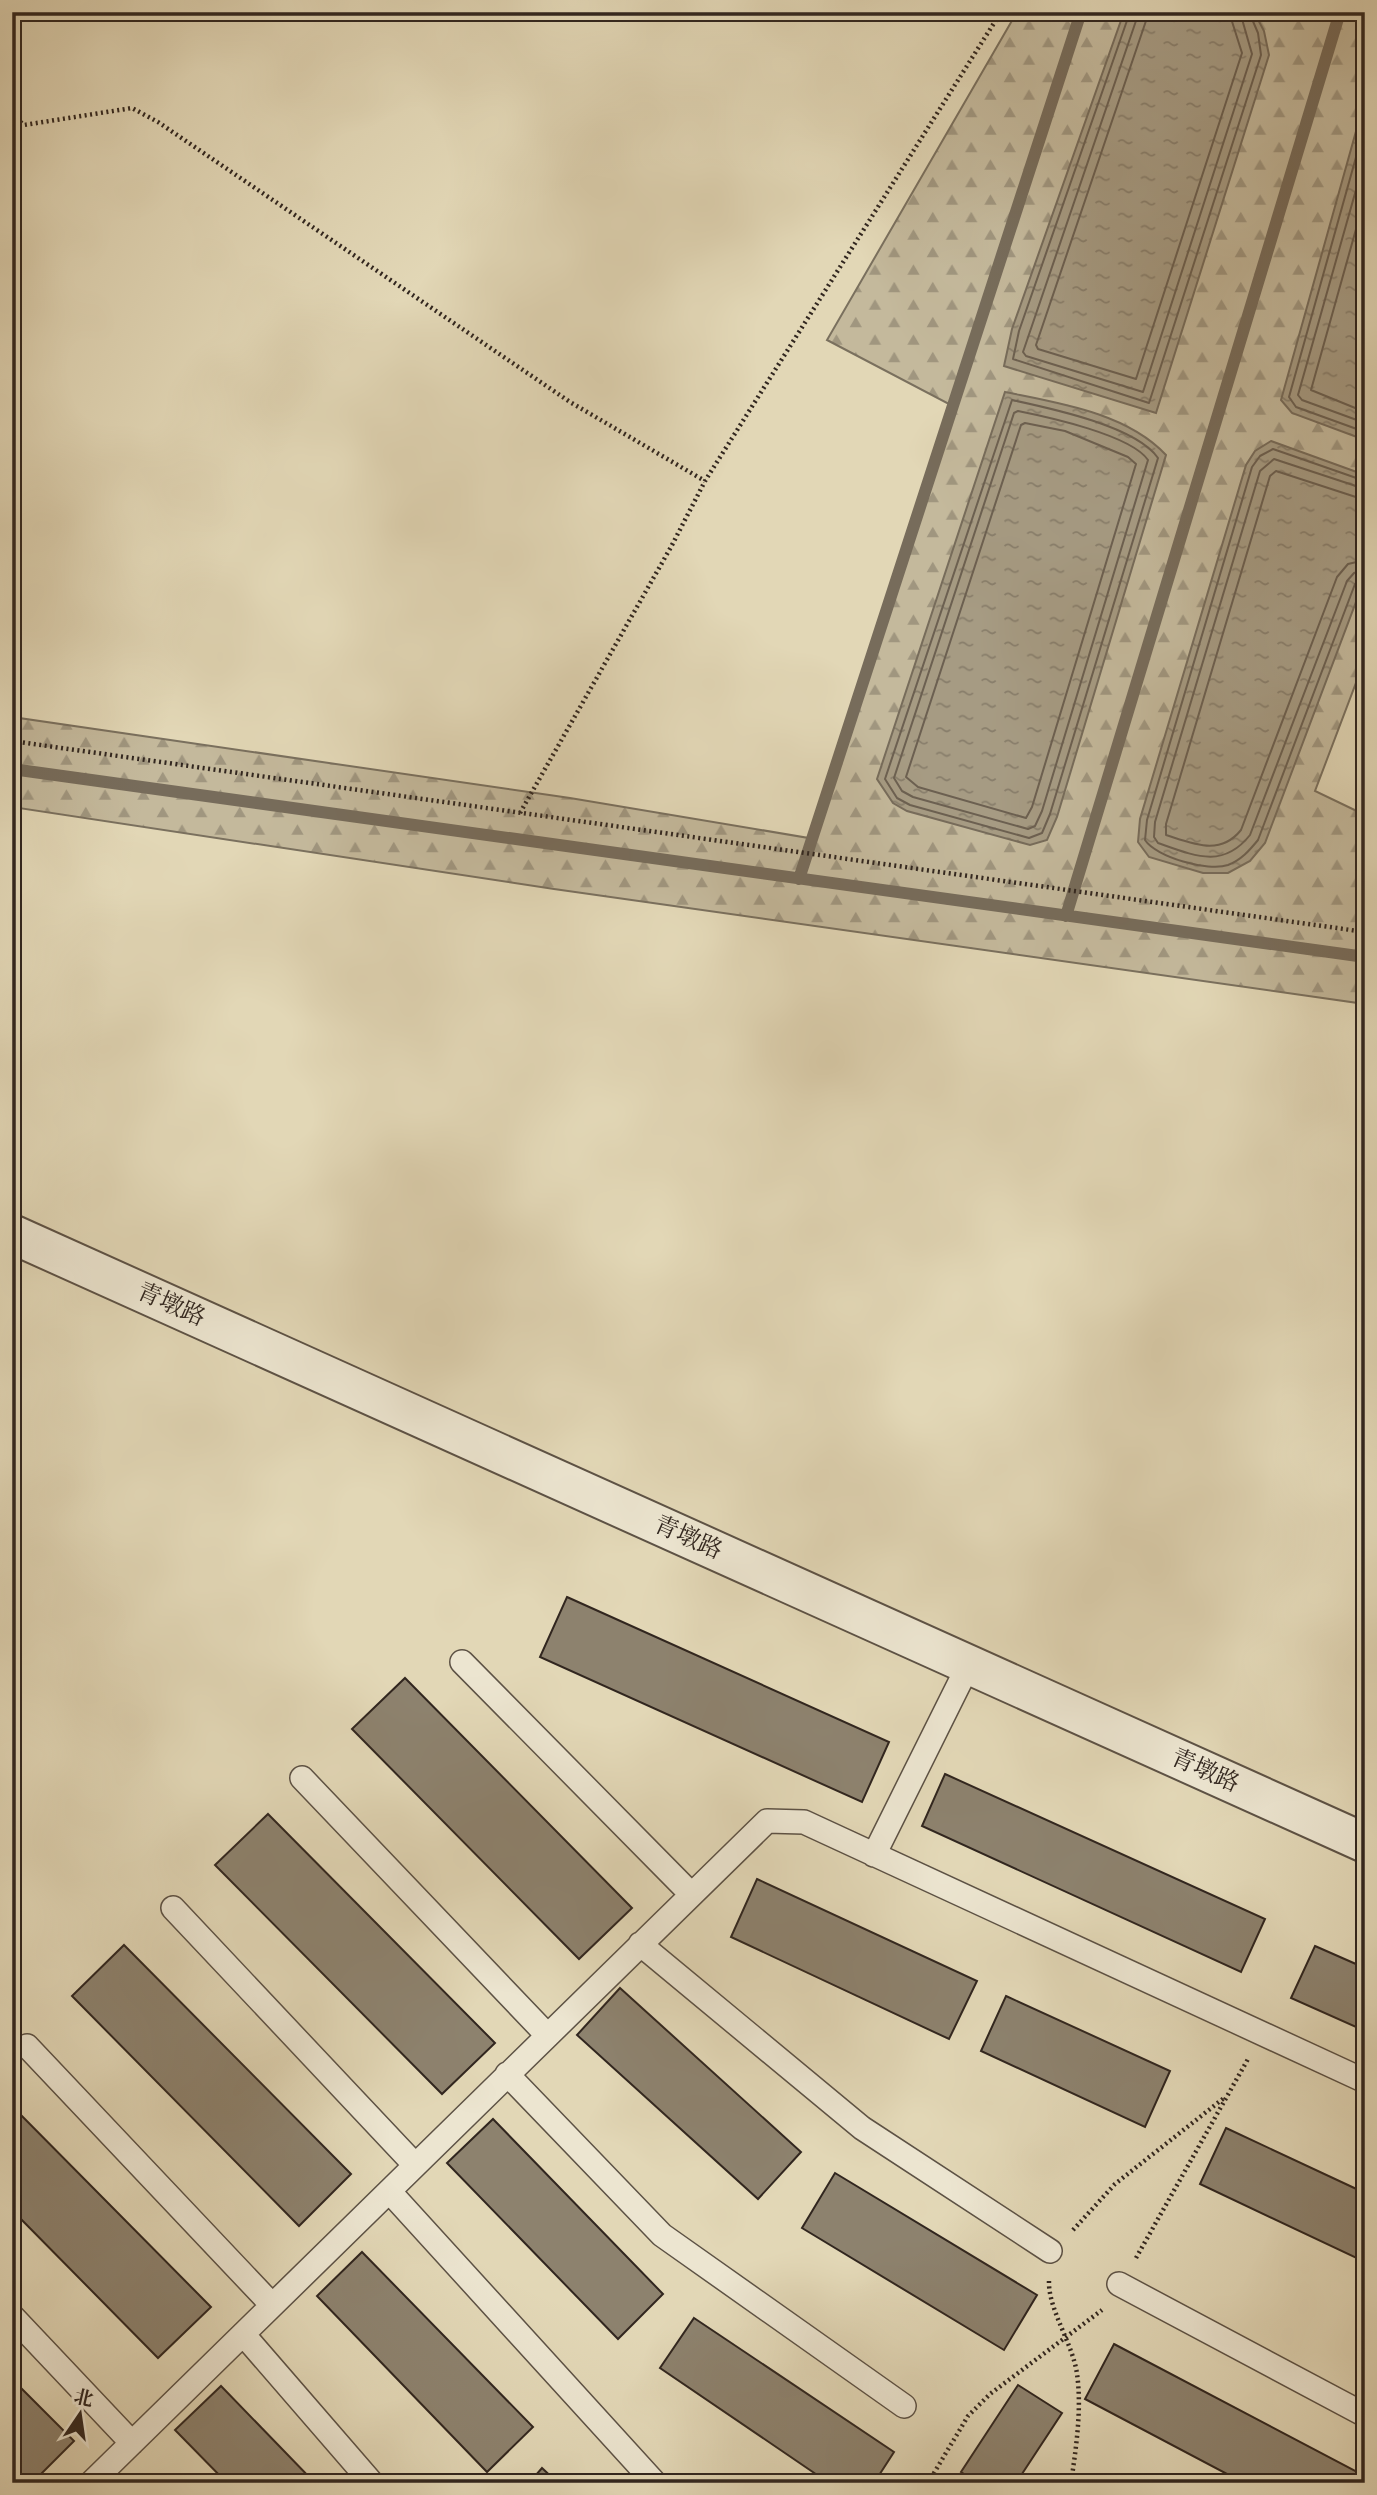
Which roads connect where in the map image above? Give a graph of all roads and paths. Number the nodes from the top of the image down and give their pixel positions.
1 (1001, 12) edge
2 (12, 115) edge
3 (705, 481) junction
4 (12, 741) edge
5 (520, 813) junction
6 (1365, 932) edge
7 (12, 1234) edge
8 (462, 1662) dead end
9 (969, 1664) junction
10 (302, 1778) dead end
11 (1365, 1843) edge
12 (874, 1854) junction
13 (691, 1894) junction
14 (173, 1908) dead end
15 (640, 1944) junction
16 (547, 2035) junction
17 (27, 2046) dead end
18 (507, 2074) junction
19 (1365, 2081) edge
20 (415, 2165) junction
21 (389, 2191) junction
22 (1050, 2251) dead end
23 (1119, 2284) dead end
24 (272, 2305) junction
25 (12, 2316) edge
26 (243, 2334) junction
27 (904, 2406) dead end
28 (1365, 2415) edge
29 (132, 2443) junction
30 (93, 2482) edge
31 (372, 2483) edge
32 (655, 2483) edge

1 - 3 path
2 - 3 path
3 - 5 path
4 - 5 path
5 - 6 path
7 - 9 street, 青墩路
8 - 13 lane
9 - 11 street, 青墩路
9 - 12 lane
10 - 16 lane
12 - 13 lane
12 - 19 lane
13 - 15 lane
14 - 20 lane
15 - 16 lane
15 - 22 lane
16 - 18 lane
17 - 24 lane
18 - 20 lane
18 - 27 lane
20 - 21 lane
21 - 24 lane
21 - 32 lane
23 - 28 lane
24 - 26 lane
25 - 29 lane
26 - 29 lane
26 - 31 lane
29 - 30 lane

